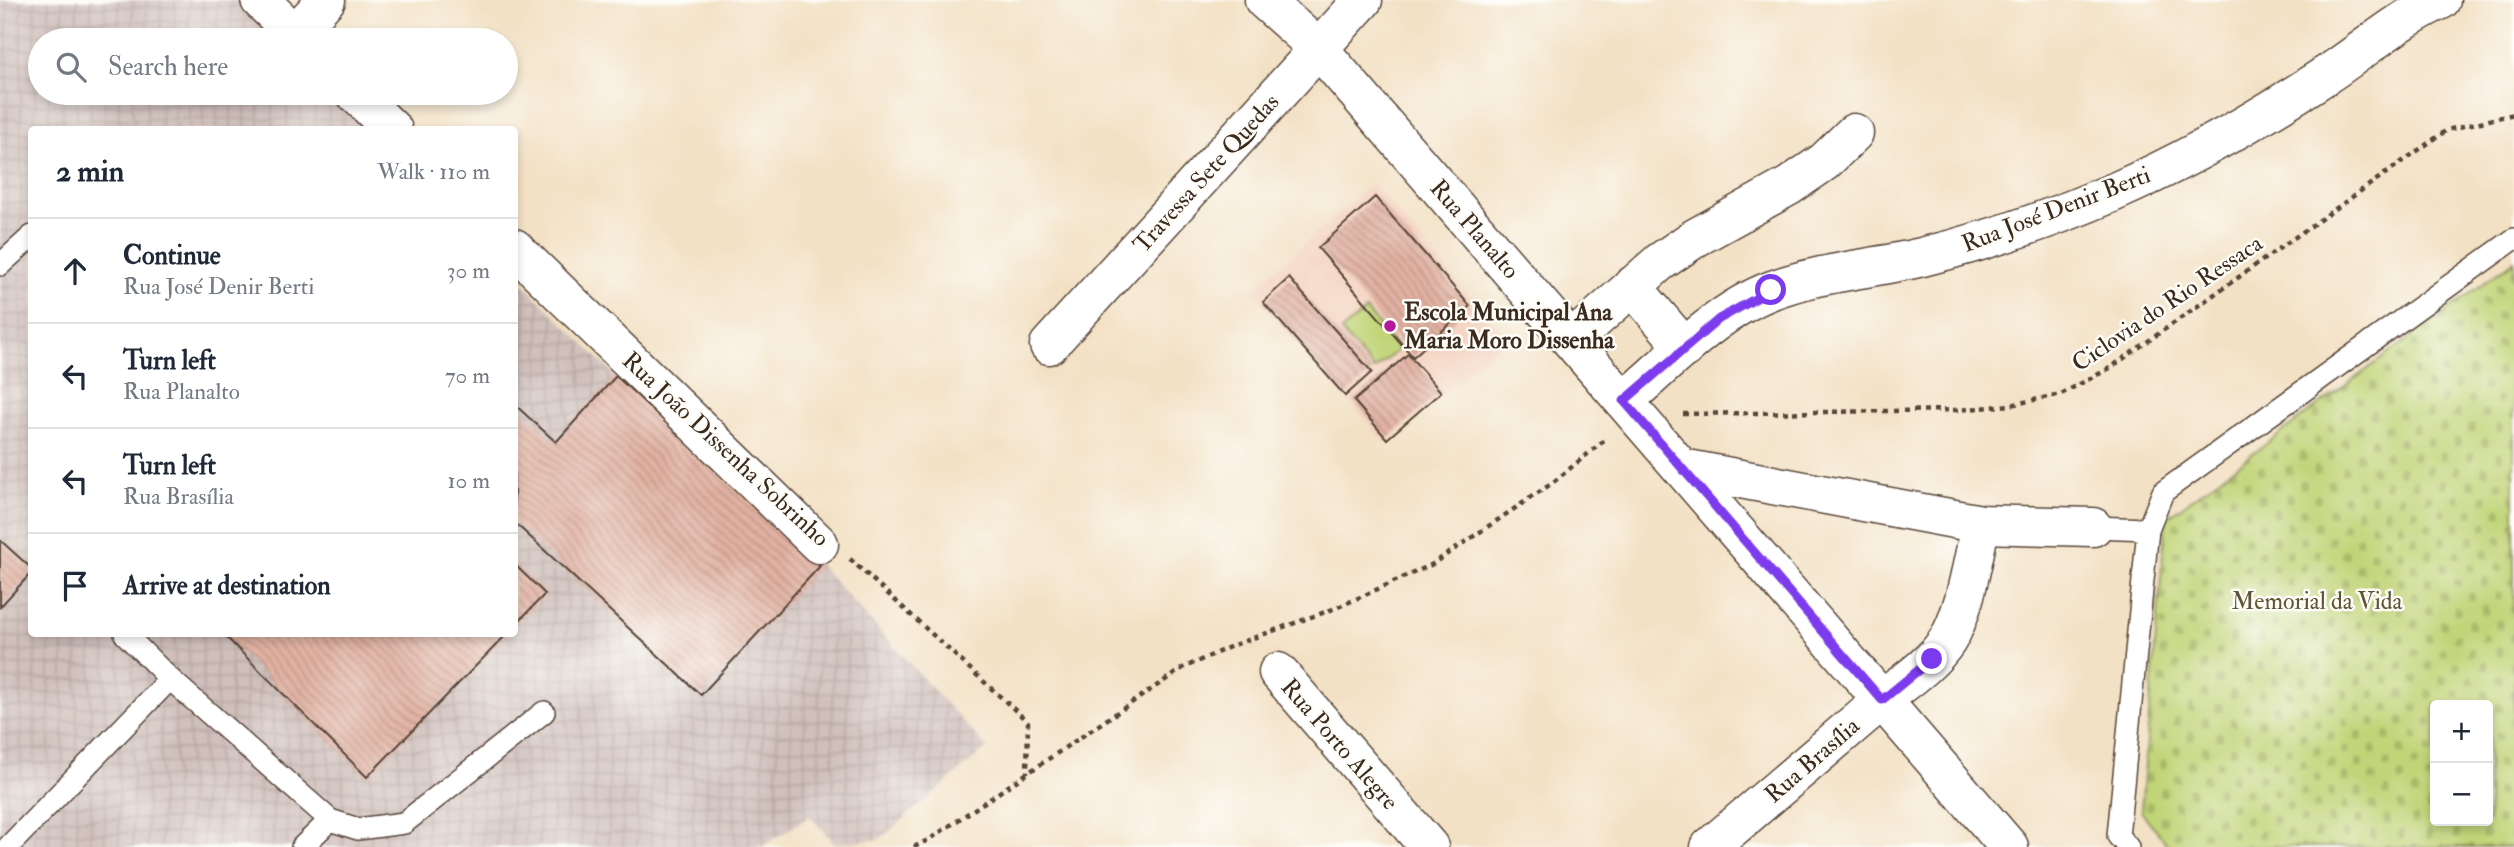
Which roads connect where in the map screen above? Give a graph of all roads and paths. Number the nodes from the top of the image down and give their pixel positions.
1 (260, 0) edge
2 (326, 0) edge
3 (1264, 0) edge
4 (1363, 0) edge
5 (2441, 0) edge
6 (289, 28) edge
7 (305, 28) edge
8 (1319, 49) junction
9 (367, 105) edge
10 (2514, 114) edge
11 (389, 126) edge
12 (1854, 133) dead end
13 (2514, 239) edge
14 (28, 240) edge
15 (518, 251) edge
16 (0, 265) edge
17 (1632, 286) junction
18 (1572, 341) junction
19 (1049, 345) dead end
20 (1685, 348) junction
21 (1630, 408) junction
22 (1682, 468) junction
23 (1981, 524) junction
24 (2093, 527) joint
25 (2147, 529) junction
26 (819, 544) joint
27 (128, 637) edge
28 (1278, 672) dead end
29 (170, 679) junction
30 (1882, 700) junction
31 (544, 712) dead end
32 (1027, 774) dead end
33 (330, 820) junction
34 (8, 847) edge
35 (302, 847) edge
36 (1429, 847) edge
37 (1710, 847) edge
38 (2009, 847) edge
39 (2128, 847) edge

1 - 6 street
2 - 7 street
3 - 8 street, Rua Planalto
4 - 8 street, Travessa Sete Quedas
5 - 20 street, Rua José Denir Berti
8 - 18 street, Rua Planalto
8 - 19 street, Travessa Sete Quedas
9 - 11 street
10 - 21 path, Ciclovia do Rio Ressaca
12 - 17 street
13 - 25 lane
14 - 16 lane
15 - 26 street, Rua João Dissenha Sobrinho
17 - 18 street
17 - 20 street
18 - 21 street, Rua Planalto
20 - 21 street, Rua José Denir Berti
21 - 22 street, Rua Planalto
22 - 23 street
22 - 30 street, Rua Planalto
23 - 24 street
23 - 30 street, Rua Brasília
24 - 25 lane
25 - 39 lane
26 - 32 path, Rua João Dissenha Sobrinho
27 - 29 lane
28 - 36 street, Rua Porto Alegre
29 - 33 lane
29 - 34 lane
30 - 37 street, Rua Brasília
30 - 38 street, Rua Planalto
31 - 33 lane
33 - 35 lane

